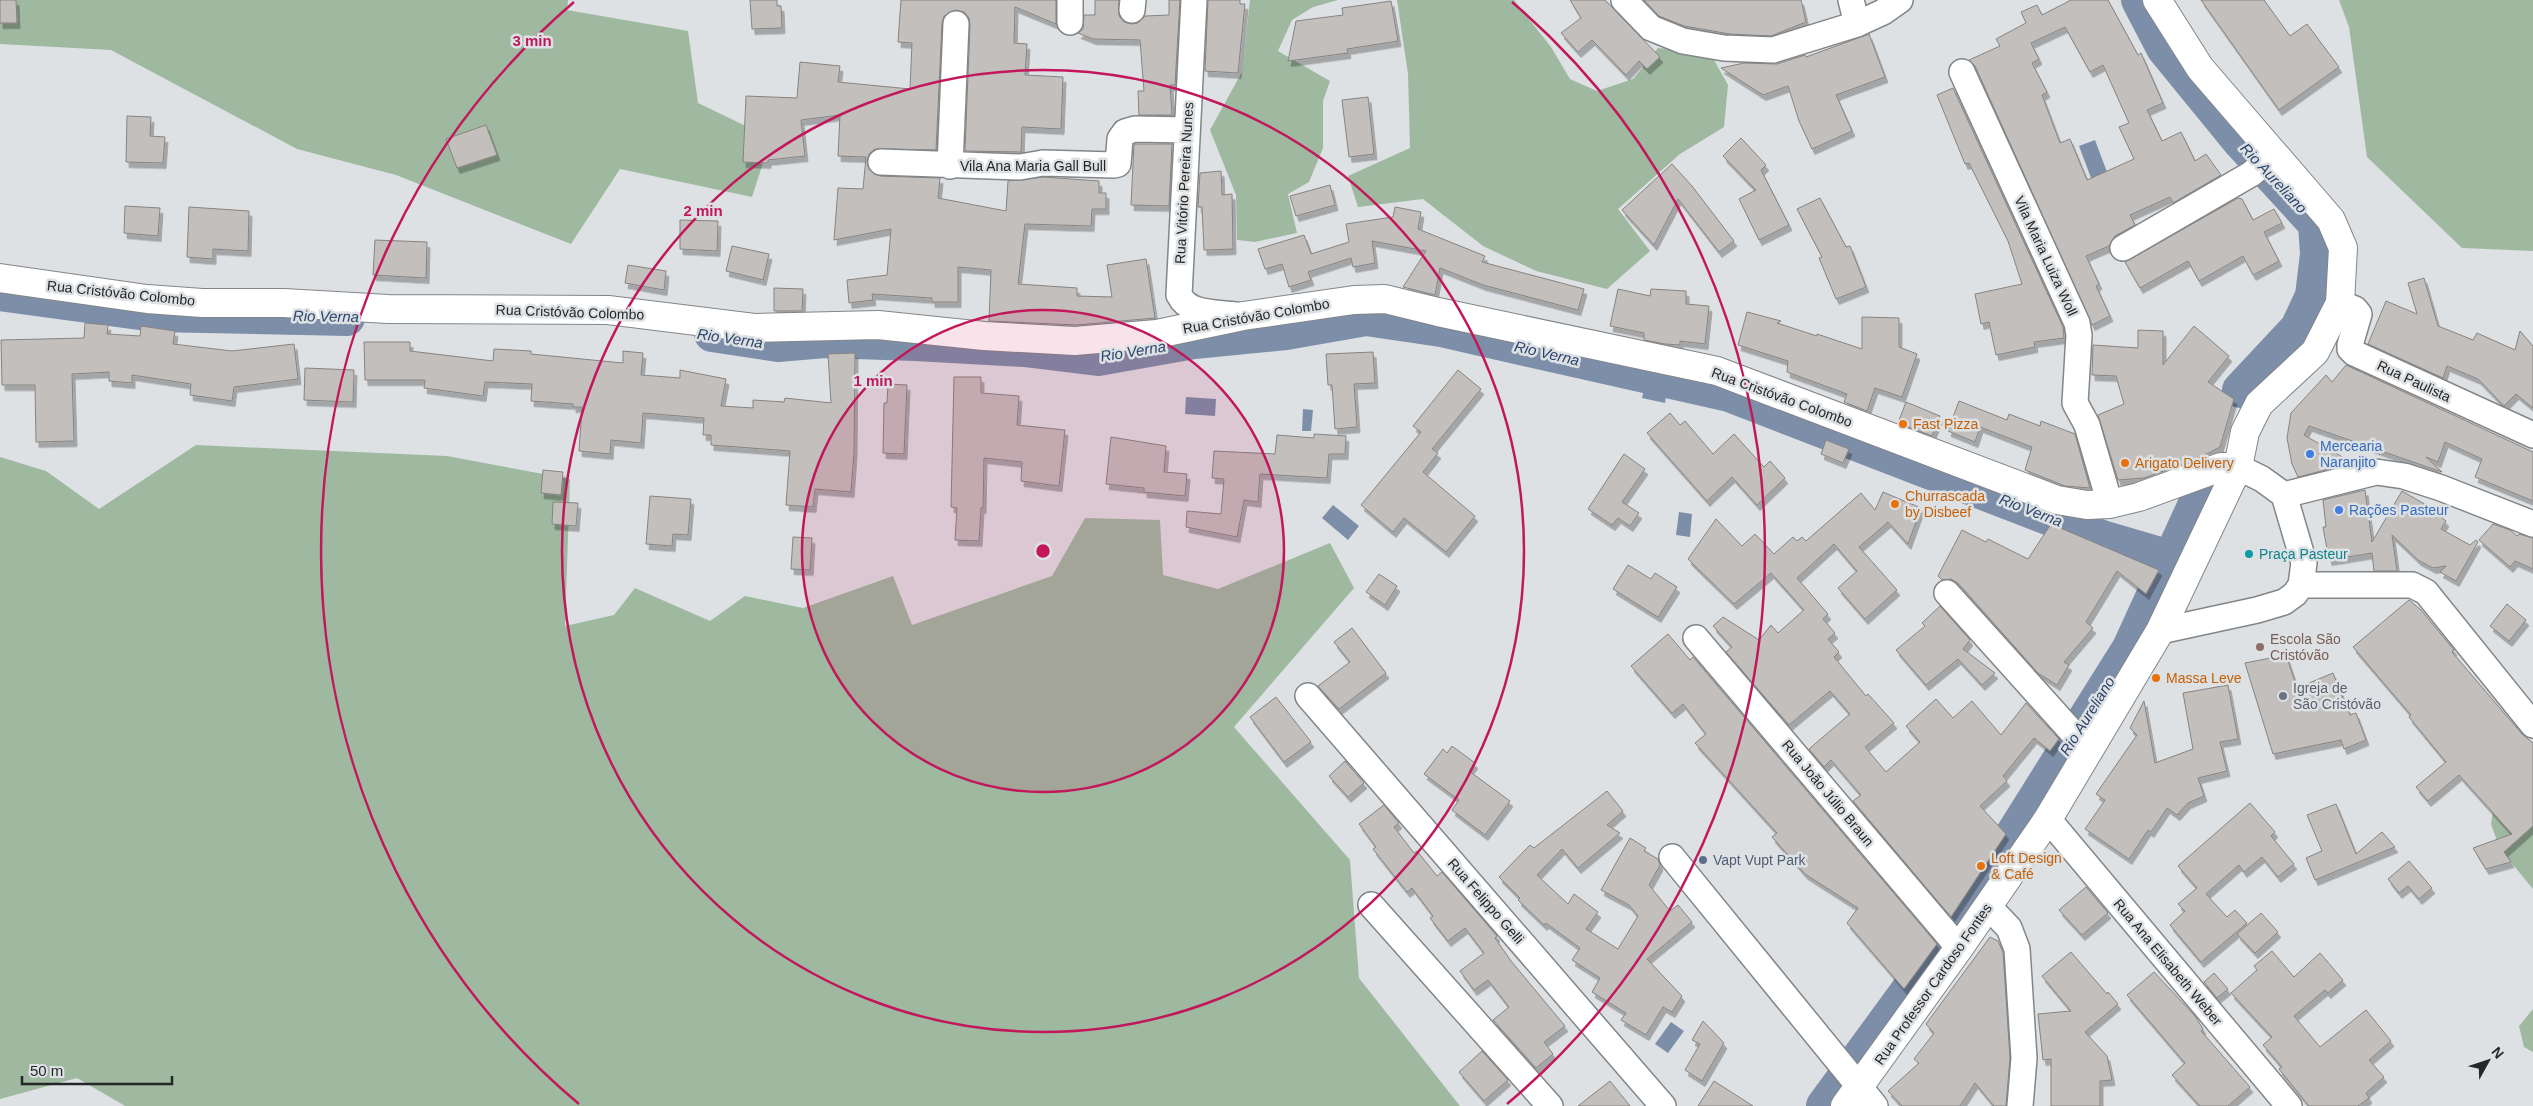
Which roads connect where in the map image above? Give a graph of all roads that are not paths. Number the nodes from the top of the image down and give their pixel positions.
1 (1194, 0) edge
2 (1624, 0) edge
3 (1851, 0) edge
4 (1900, 0) edge
5 (2156, 0) edge
6 (956, 24) dead end
7 (1857, 24) junction
8 (1962, 72) dead end
9 (1187, 130) junction
10 (2274, 156) junction
11 (881, 162) dead end
12 (950, 166) junction
13 (2123, 248) dead end
14 (0, 278) edge
15 (2340, 303) junction
16 (1243, 316) junction
17 (2533, 435) edge
18 (2238, 467) junction
19 (2284, 495) junction
20 (2110, 504) junction
21 (2533, 524) edge
22 (2301, 585) junction
23 (1947, 593) dead end
24 (2160, 631) junction
25 (1696, 638) dead end
26 (1308, 696) dead end
27 (2533, 725) edge
28 (2088, 751) junction
29 (2048, 819) junction
30 (1672, 857) dead end
31 (1371, 905) dead end
32 (1988, 906) junction
33 (1959, 948) junction
34 (1859, 1100) edge
35 (1550, 1106) edge
36 (1663, 1106) edge
37 (2020, 1106) edge
38 (2289, 1106) edge

1 - 9 street, Rua Vitório Pereira Nunes
2 - 7 street
3 - 7 street
4 - 7 street
5 - 10 main road
6 - 12 street
8 - 20 street, Vila Maria Luiza Woll
9 - 12 street, Vila Ana Maria Gall Bull
9 - 16 street, Rua Vitório Pereira Nunes
10 - 13 street
10 - 15 main road
11 - 12 street, Vila Ana Maria Gall Bull
14 - 16 main road, Rua Cristóvão Colombo
15 - 17 street, Rua Paulista
15 - 18 main road
16 - 20 main road, Rua Cristóvão Colombo
18 - 19 street
18 - 20 main road, Rua Cristóvão Colombo
18 - 24 main road
19 - 21 street
19 - 22 street
22 - 24 street
22 - 27 street
23 - 28 street
24 - 28 main road, Rua Professor Cardoso Fontes
25 - 33 street, Rua João Júlio Braun
26 - 36 street, Rua Felippo Gelli
28 - 29 main road, Rua Professor Cardoso Fontes
29 - 32 main road, Rua Professor Cardoso Fontes
29 - 38 street, Rua Ana Elisabeth Weber
30 - 34 street
31 - 35 street
32 - 33 main road, Rua Professor Cardoso Fontes
32 - 37 street
33 - 34 main road, Rua Professor Cardoso Fontes

